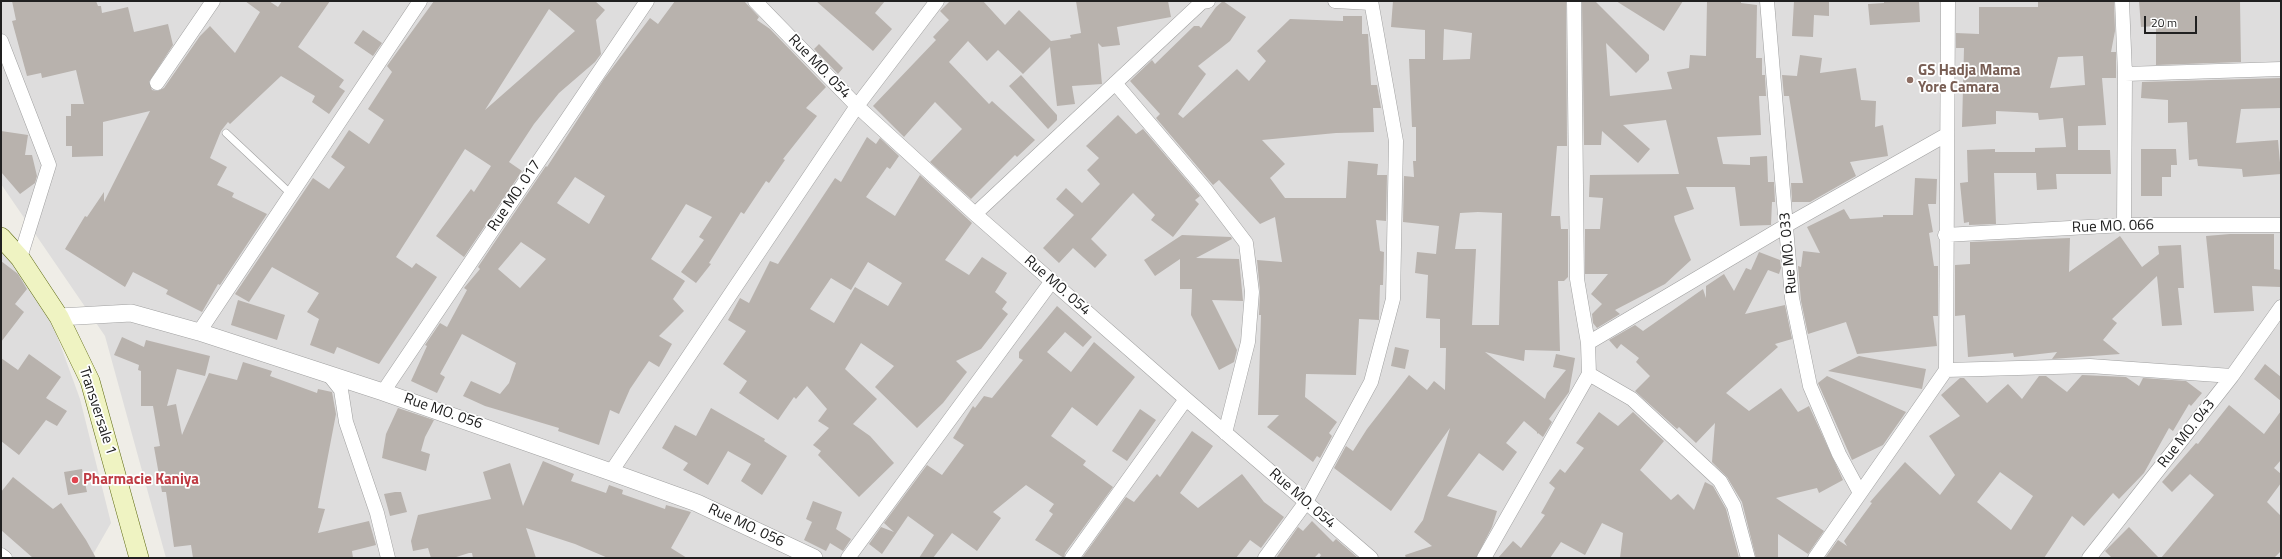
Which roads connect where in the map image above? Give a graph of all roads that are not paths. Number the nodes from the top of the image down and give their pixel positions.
1 (213, 1) edge
2 (420, 1) edge
3 (647, 1) edge
4 (755, 1) edge
5 (937, 1) edge
6 (1208, 1) edge
7 (1335, 1) edge
8 (1574, 1) edge
9 (1767, 1) edge
10 (1948, 1) edge
11 (2122, 1) edge
12 (1371, 2) edge
13 (1, 41) edge
14 (2281, 69) edge
15 (2125, 74) junction
16 (157, 83) dead end
17 (1115, 83) junction
18 (856, 106) junction
19 (226, 133) dead end
20 (1946, 136) junction
21 (291, 194) junction
22 (975, 214) junction
23 (1787, 225) junction
24 (2124, 225) junction
25 (2281, 225) edge
26 (1945, 235) junction
27 (1, 237) edge
28 (20, 258) junction
29 (1052, 282) junction
30 (2281, 307) edge
31 (59, 317) junction
32 (199, 332) junction
33 (1588, 343) junction
34 (1946, 370) junction
35 (1589, 374) junction
36 (330, 376) junction
37 (2232, 376) junction
38 (383, 392) junction
39 (1186, 400) junction
40 (1225, 433) junction
41 (611, 472) junction
42 (1860, 494) junction
43 (1306, 502) junction
44 (1, 555) edge
45 (5, 558) edge
46 (139, 558) edge
47 (388, 558) edge
48 (814, 558) edge
49 (848, 558) edge
50 (1072, 558) edge
51 (1265, 558) edge
52 (1371, 558) edge
53 (1484, 558) edge
54 (1748, 558) edge
55 (1815, 558) edge
56 (2089, 558) edge

1 - 16 street
2 - 21 street
3 - 38 street, Rue MO. 017
4 - 18 street, Rue MO. 054
5 - 18 street
6 - 17 street
7 - 12 street
8 - 33 street
9 - 23 street, Rue MO. 033
10 - 20 street
11 - 15 street
12 - 43 street
13 - 28 street
14 - 15 street
15 - 24 street
17 - 22 street
17 - 40 street
18 - 22 street, Rue MO. 054
18 - 41 street
19 - 21 lane
20 - 23 street
20 - 26 street
21 - 32 street
22 - 29 street, Rue MO. 054
23 - 33 street
23 - 42 street, Rue MO. 033
24 - 25 street, Rue MO. 066
24 - 26 street, Rue MO. 066
26 - 34 street
27 - 28 main road, Transversale 1
28 - 31 main road, Transversale 1
29 - 39 street, Rue MO. 054
29 - 49 street
30 - 37 street, Rue MO. 043
31 - 32 street, Rue MO. 056
31 - 46 main road, Transversale 1
32 - 36 street, Rue MO. 056
33 - 35 street
34 - 37 street
34 - 42 street
35 - 53 street
35 - 54 street
36 - 38 street, Rue MO. 056
36 - 47 street
37 - 56 street, Rue MO. 043
38 - 41 street, Rue MO. 056
39 - 40 street, Rue MO. 054
39 - 50 street
40 - 43 street, Rue MO. 054
41 - 48 street, Rue MO. 056
42 - 55 street
43 - 51 street
43 - 52 street, Rue MO. 054
44 - 45 street

